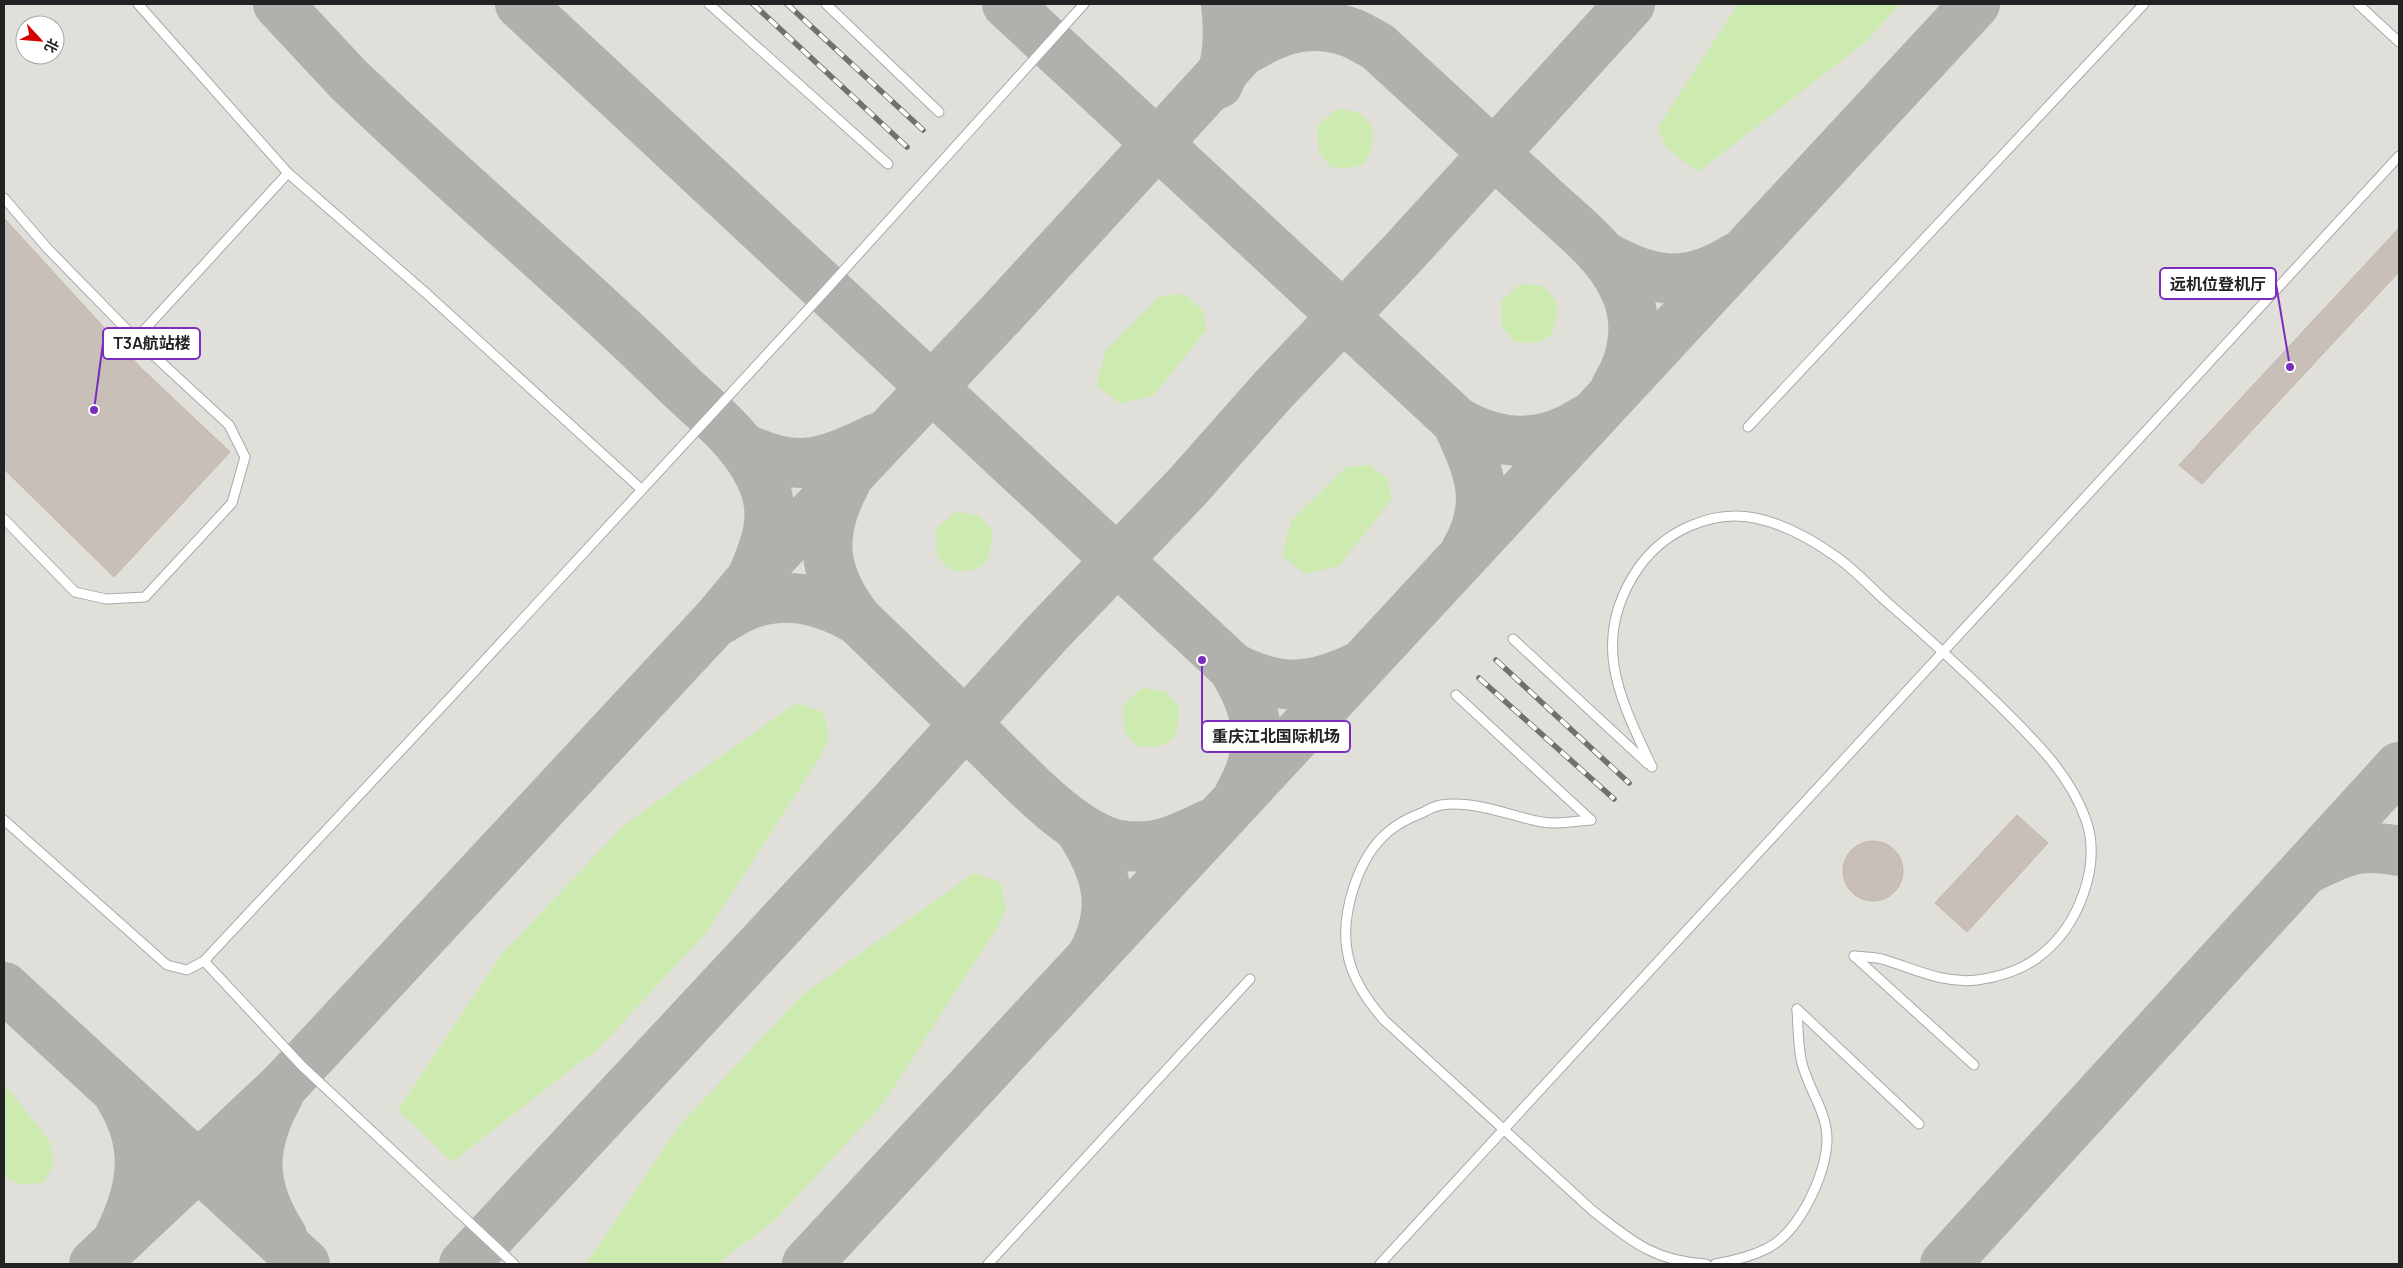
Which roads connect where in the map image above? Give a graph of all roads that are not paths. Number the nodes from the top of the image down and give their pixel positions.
1 (138, 4) edge
2 (709, 4) edge
3 (826, 4) edge
4 (1084, 4) edge
5 (2144, 4) edge
6 (2358, 4) edge
7 (2399, 42) edge
8 (939, 112) dead end
9 (2399, 156) edge
10 (888, 164) dead end
11 (288, 172) junction
12 (4, 198) edge
13 (136, 339) junction
14 (1748, 427) dead end
15 (641, 489) junction
16 (4, 520) edge
17 (1513, 640) dead end
18 (1944, 651) junction
19 (1456, 695) dead end
20 (4, 820) edge
21 (204, 961) junction
22 (1250, 979) dead end
23 (1974, 1064) dead end
24 (1919, 1124) dead end
25 (1504, 1130) junction
26 (514, 1264) edge
27 (988, 1264) edge
28 (1380, 1264) edge
29 (1706, 1264) edge
30 (1715, 1264) edge

1 - 11 lane
2 - 10 lane
3 - 8 lane
4 - 15 lane
5 - 14 lane
6 - 7 lane
9 - 18 lane
11 - 13 lane
11 - 15 lane
12 - 13 lane
13 - 16 lane
15 - 21 lane
17 - 18 lane
18 - 23 lane
18 - 25 lane
19 - 25 lane
20 - 21 lane
21 - 26 lane
22 - 27 lane
24 - 30 lane
25 - 28 lane
25 - 29 lane

